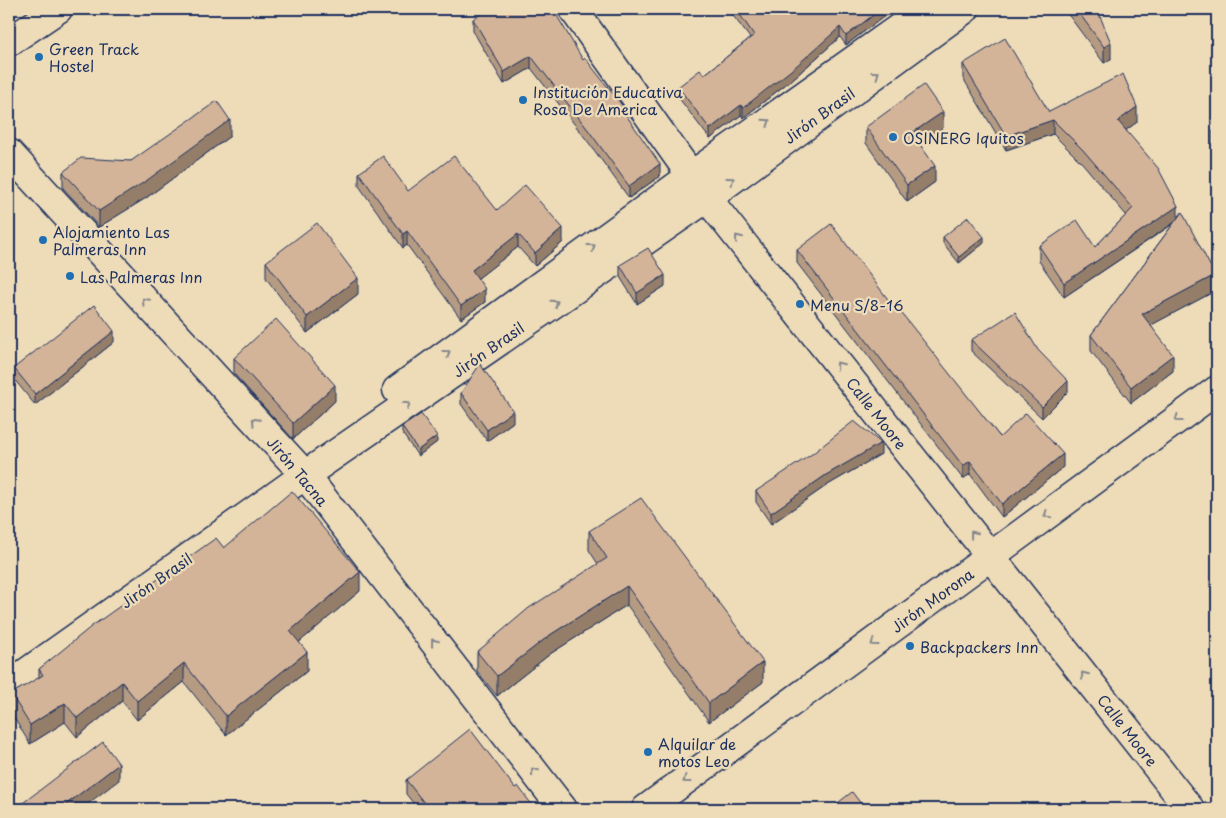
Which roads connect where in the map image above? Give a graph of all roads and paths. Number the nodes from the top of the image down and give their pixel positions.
1 (58, 9) edge
2 (573, 9) edge
3 (926, 9) edge
4 (965, 9) edge
5 (9, 42) edge
6 (9, 154) edge
7 (692, 175) junction
8 (707, 198) junction
9 (513, 318) junction
10 (1217, 390) edge
11 (300, 470) junction
12 (991, 557) junction
13 (9, 667) edge
14 (9, 685) edge
15 (564, 809) edge
16 (646, 809) edge
17 (1190, 809) edge

1 - 5 street
2 - 7 street, Calle Moore
7 -> 3 street
8 -> 4 street, Jirón Brasil
11 -> 6 street, Jirón Tacna
7 - 8 street, Calle Moore
9 -> 7 street
9 -> 8 street, Jirón Brasil
12 -> 8 street, Calle Moore
11 -> 9 street, Jirón Brasil
10 -> 12 street, Jirón Morona
11 - 13 street
11 - 14 street, Jirón Brasil
15 -> 11 street, Jirón Tacna
12 -> 16 street, Jirón Morona
17 -> 12 street, Calle Moore

